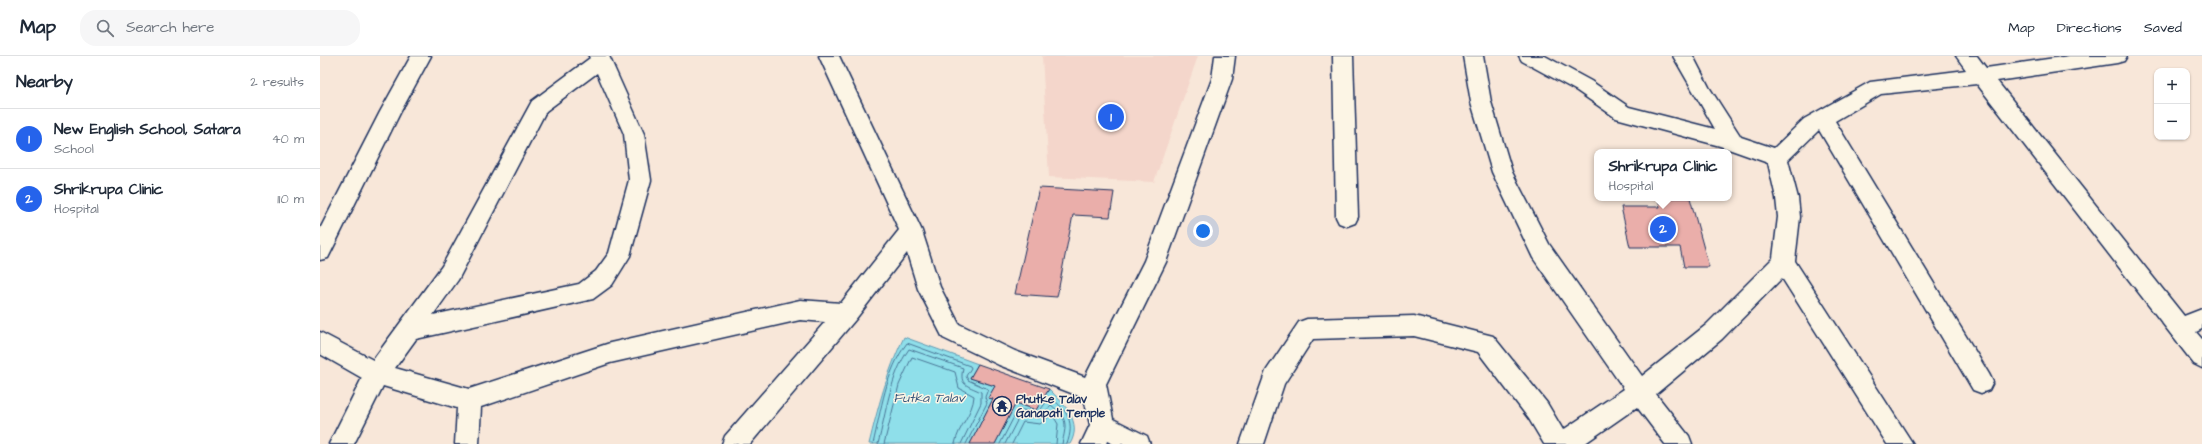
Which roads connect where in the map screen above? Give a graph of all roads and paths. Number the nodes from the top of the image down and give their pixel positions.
1 (421, 56) edge
2 (829, 56) edge
3 (1225, 56) edge
4 (1343, 56) edge
5 (1473, 56) edge
6 (1529, 56) edge
7 (1683, 56) edge
8 (1966, 56) edge
9 (2117, 56) edge
10 (600, 58) edge
11 (1982, 76) junction
12 (1822, 119) junction
13 (1734, 143) junction
14 (1777, 158) junction
15 (1347, 217) dead end
16 (911, 230) junction
17 (320, 251) edge
18 (1784, 262) junction
19 (847, 313) junction
20 (2202, 319) edge
21 (2179, 328) junction
22 (410, 330) junction
23 (320, 342) edge
24 (2202, 357) edge
25 (377, 374) junction
26 (1981, 382) dead end
27 (1095, 391) junction
28 (1640, 392) junction
29 (469, 400) junction
30 (1097, 435) edge
31 (341, 444) edge
32 (466, 444) edge
33 (734, 444) edge
34 (1138, 444) edge
35 (1252, 444) edge
36 (1557, 444) edge
37 (1563, 444) edge
38 (1680, 444) edge
39 (1901, 444) edge

1 - 17 street
2 - 16 street
3 - 27 street
4 - 15 street
5 - 28 street
6 - 13 street
7 - 13 street
8 - 11 street
9 - 11 street
10 - 22 street
10 - 22 street
11 - 12 street
11 - 21 street
12 - 14 street
12 - 26 street
13 - 14 street
14 - 18 street
16 - 19 street
16 - 27 street
18 - 28 street
18 - 39 street
19 - 29 street
19 - 33 street
20 - 21 street
21 - 24 street
22 - 25 street
23 - 25 street
25 - 29 street
25 - 31 street
27 - 30 street
28 - 37 street
28 - 38 street
29 - 32 street
30 - 34 street
35 - 36 street

